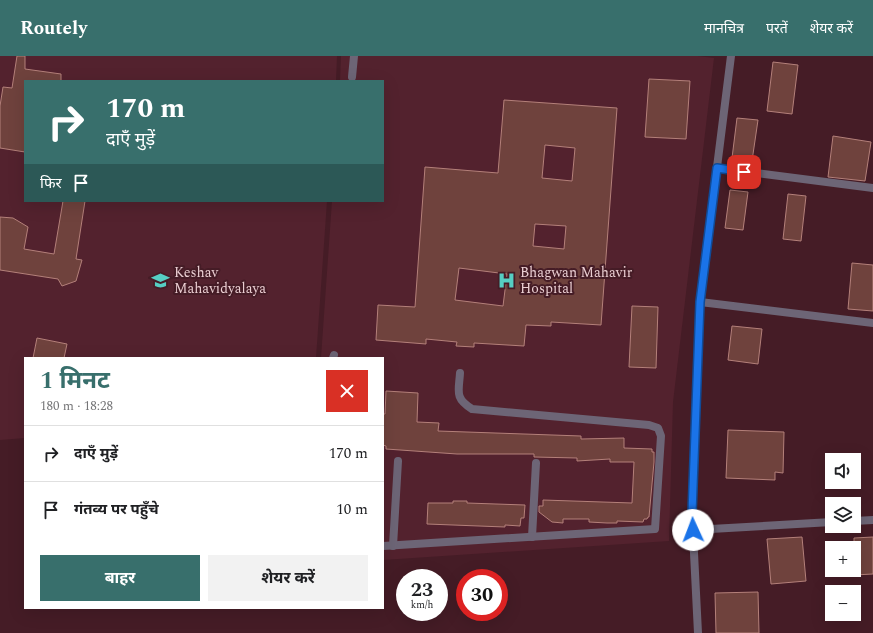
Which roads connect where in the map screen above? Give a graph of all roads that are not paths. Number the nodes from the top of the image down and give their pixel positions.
1 (354, 56) edge
2 (731, 56) edge
3 (352, 77) dead end
4 (717, 168) junction
5 (873, 188) edge
6 (700, 302) junction
7 (873, 323) edge
8 (460, 373) dead end
9 (398, 462) dead end
10 (536, 463) dead end
11 (873, 520) edge
12 (861, 521) edge
13 (825, 522) edge
14 (693, 530) junction
15 (532, 537) junction
16 (384, 546) edge
17 (393, 546) junction
18 (698, 633) edge

1 - 3 street
2 - 4 street
4 - 5 street
4 - 6 street
6 - 7 street
6 - 14 street
8 - 15 street
9 - 17 street
10 - 15 street
11 - 12 street
13 - 14 street
14 - 18 street
15 - 17 street
16 - 17 street

